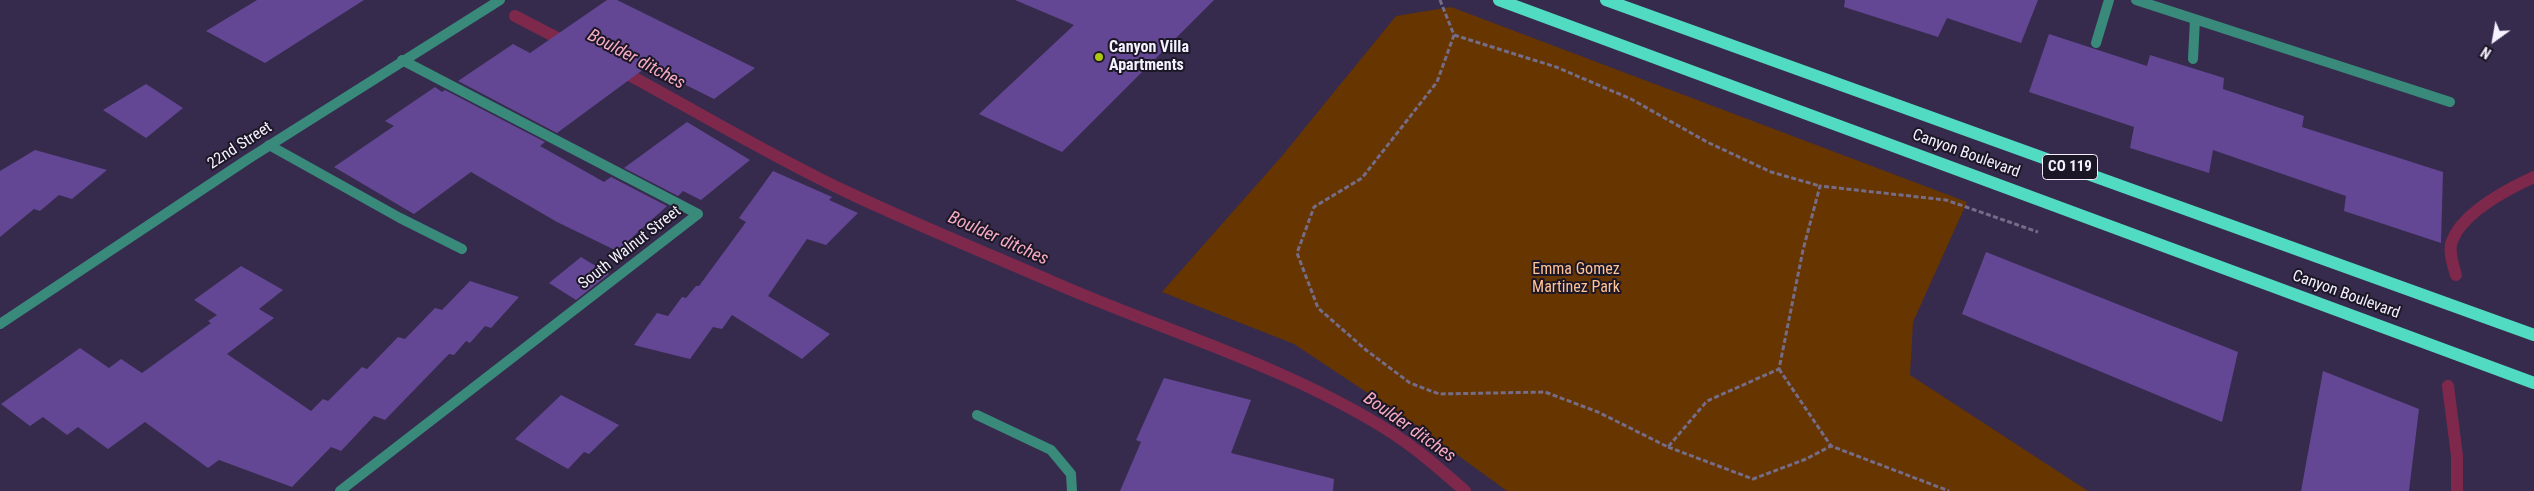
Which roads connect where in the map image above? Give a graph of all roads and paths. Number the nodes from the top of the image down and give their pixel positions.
1 (500, 0) edge
2 (1440, 0) edge
3 (1499, 0) edge
4 (1606, 0) edge
5 (2108, 0) edge
6 (2136, 0) edge
7 (2195, 19) junction
8 (1454, 35) junction
9 (2096, 43) dead end
10 (2193, 59) dead end
11 (402, 60) junction
12 (2450, 102) dead end
13 (269, 145) junction
14 (1820, 186) junction
15 (2040, 233) dead end
16 (462, 249) dead end
17 (0, 324) edge
18 (2534, 335) edge
19 (1779, 369) junction
20 (2534, 383) edge
21 (977, 415) dead end
22 (1831, 446) junction
23 (1668, 447) junction
24 (340, 491) edge
25 (1072, 491) edge
26 (1949, 491) edge

1 - 11 street, 22nd Street
2 - 8 path
3 - 20 main road, Canyon Boulevard / CO 119
4 - 18 main road, Canyon Boulevard / CO 119
5 - 9 street
6 - 7 street
7 - 10 street
7 - 12 street
8 - 14 path
8 - 23 path
11 - 13 street, 22nd Street
11 - 24 street, South Walnut Street
13 - 16 street
13 - 17 street, 22nd Street
14 - 15 path
14 - 19 path
19 - 22 path
19 - 23 path
21 - 25 street
22 - 23 path
22 - 26 path

